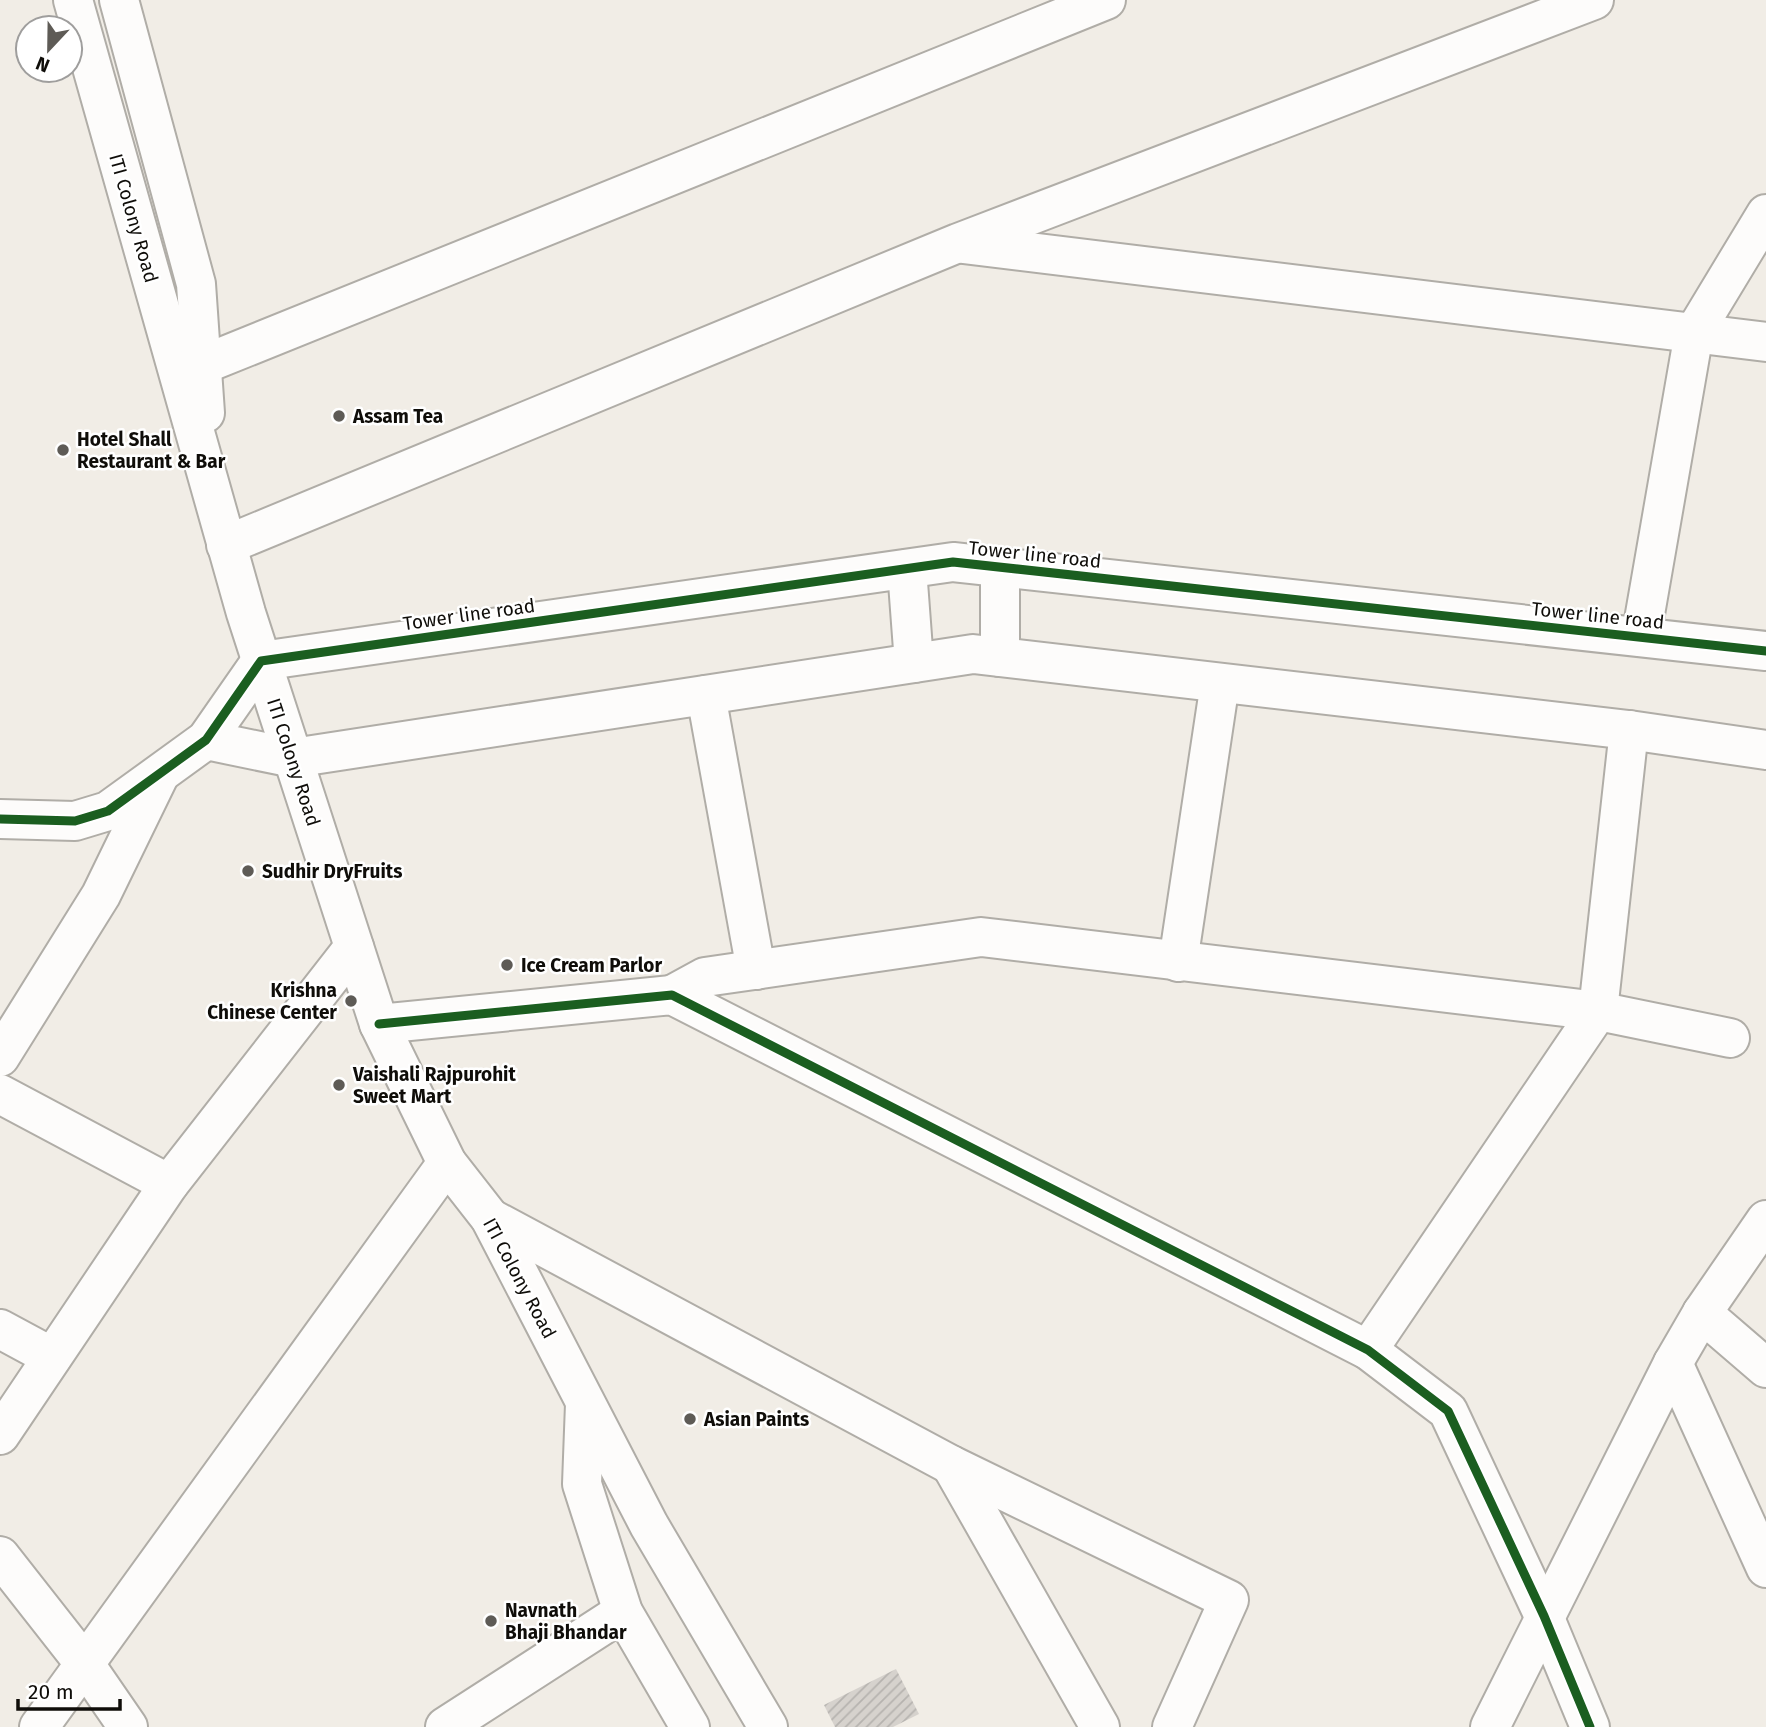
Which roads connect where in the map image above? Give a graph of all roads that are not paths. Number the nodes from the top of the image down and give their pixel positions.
1 (73, 0) edge
2 (120, 0) edge
3 (1106, 0) edge
4 (1594, 0) edge
5 (1766, 214) edge
6 (958, 243) junction
7 (1694, 333) junction
8 (1766, 342) edge
9 (202, 365) junction
10 (211, 495) junction
11 (226, 545) junction
12 (1000, 568) junction
13 (907, 569) junction
14 (1640, 637) junction
15 (1766, 651) edge
16 (1000, 657) junction
17 (261, 661) junction
18 (914, 663) junction
19 (1220, 683) junction
20 (706, 695) junction
21 (1629, 730) junction
22 (206, 740) junction
23 (1766, 750) edge
24 (293, 758) junction
25 (159, 776) junction
26 (0, 820) edge
27 (354, 947) junction
28 (1178, 962) junction
29 (756, 970) junction
30 (672, 995) junction
31 (1598, 1012) junction
32 (379, 1024) junction
33 (1730, 1038) dead end
34 (0, 1057) edge
35 (0, 1094) edge
36 (447, 1163) junction
37 (169, 1184) junction
38 (490, 1219) junction
39 (1766, 1220) edge
40 (1702, 1313) junction
41 (0, 1329) edge
42 (1368, 1350) junction
43 (52, 1357) junction
44 (1673, 1363) junction
45 (1766, 1368) edge
46 (585, 1405) junction
47 (0, 1435) edge
48 (951, 1465) junction
49 (0, 1556) edge
50 (1766, 1568) edge
51 (623, 1612) junction
52 (1544, 1616) junction
53 (84, 1664) junction
54 (39, 1727) edge
55 (128, 1727) edge
56 (445, 1727) edge
57 (690, 1727) edge
58 (768, 1727) edge
59 (1100, 1727) edge
60 (1172, 1727) edge
61 (1490, 1727) edge
62 (1590, 1727) edge

1 - 10 street, ITI Colony Road
2 - 9 street
3 - 9 street
4 - 6 street
5 - 7 street
6 - 7 street
6 - 11 street
7 - 8 street
7 - 14 street
9 - 10 street
10 - 11 street, ITI Colony Road
11 - 17 street, ITI Colony Road
12 - 13 street, Tower line road
12 - 14 street, Tower line road
12 - 16 street
13 - 17 street, Tower line road
13 - 18 street
14 - 15 street, Tower line road
16 - 18 street
16 - 19 street
17 - 22 street
17 - 24 street, ITI Colony Road
18 - 20 street
19 - 21 street
19 - 28 street
20 - 24 street
20 - 29 street
21 - 23 street
21 - 31 street
22 - 24 street
22 - 25 street
24 - 27 street, ITI Colony Road
25 - 26 street
25 - 34 street
27 - 32 street, ITI Colony Road
27 - 37 street
28 - 29 street
28 - 31 street
29 - 30 street
30 - 32 street
30 - 42 street
31 - 33 street
31 - 42 street
32 - 36 street, ITI Colony Road
35 - 37 street
36 - 38 street, ITI Colony Road
36 - 53 street
37 - 43 street
38 - 46 street, ITI Colony Road
38 - 48 street
39 - 40 street
40 - 44 street
40 - 45 street
41 - 43 street
42 - 52 street
43 - 47 street
44 - 50 street
44 - 52 street
46 - 51 street, ITI Colony Road
46 - 58 street, ITI Colony Road
48 - 59 street
48 - 60 street
49 - 53 street
51 - 56 street
51 - 57 street, ITI Colony Road
52 - 61 street
52 - 62 street
53 - 54 street
53 - 55 street

